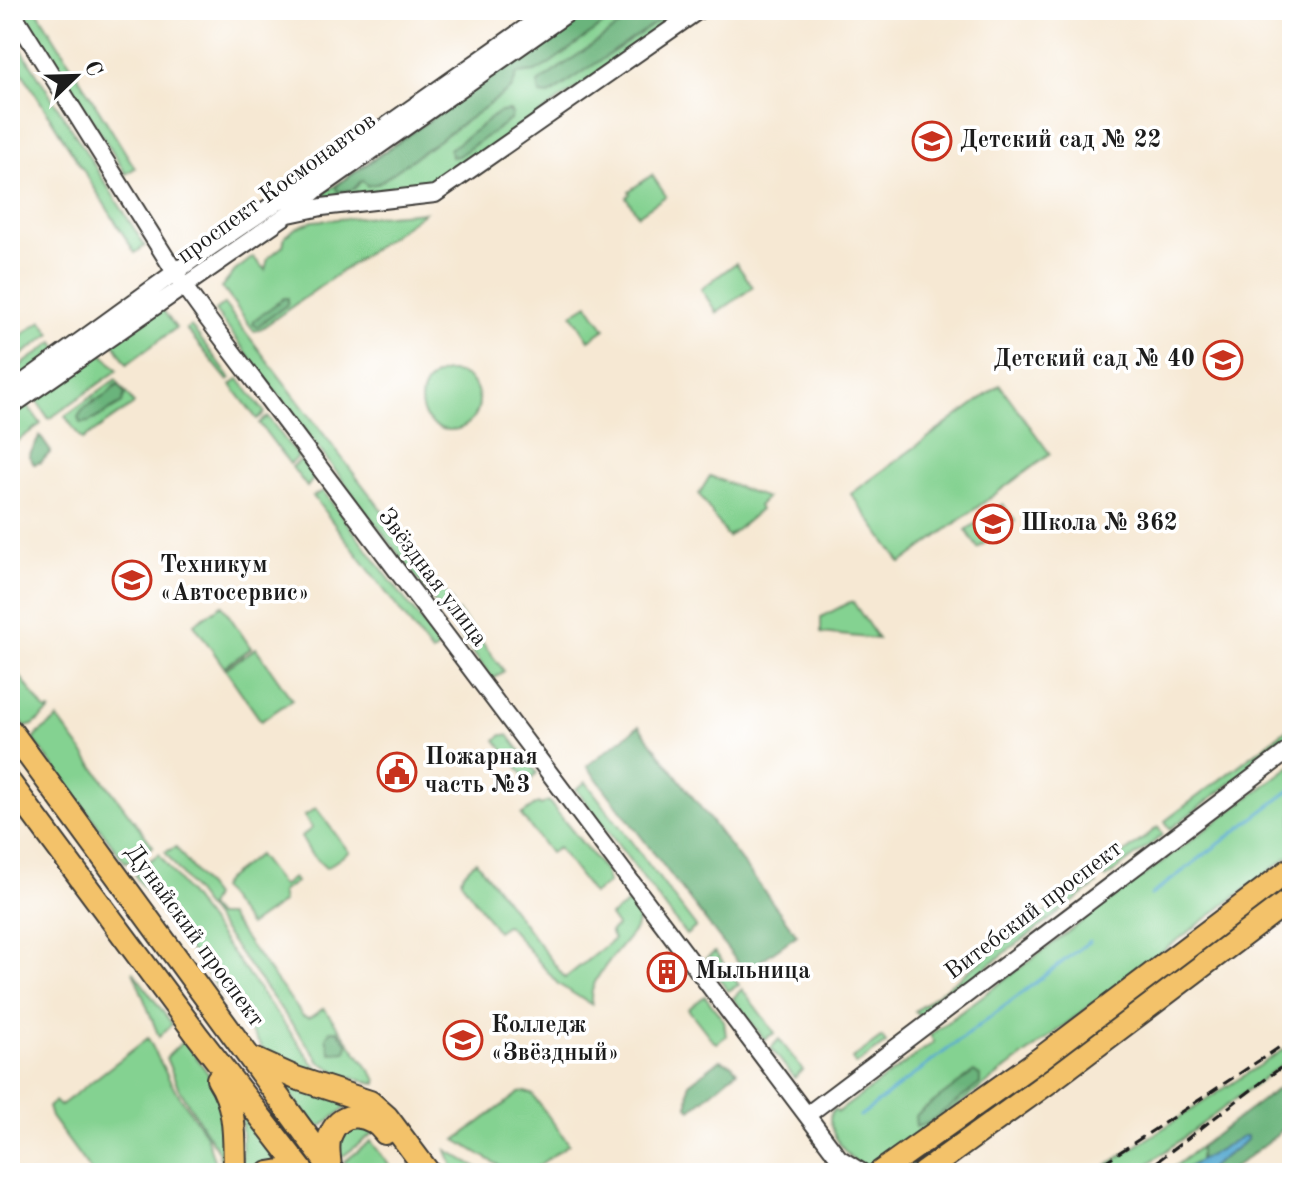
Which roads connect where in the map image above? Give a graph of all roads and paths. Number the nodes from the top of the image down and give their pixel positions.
1 (11, 10) edge
2 (551, 10) edge
3 (572, 10) edge
4 (699, 10) edge
5 (288, 214) junction
6 (179, 279) junction
7 (10, 392) edge
8 (10, 407) edge
9 (10, 730) edge
10 (1292, 748) edge
11 (10, 783) edge
12 (1292, 868) edge
13 (1292, 898) edge
14 (197, 1035) junction
15 (249, 1057) junction
16 (807, 1115) junction
17 (840, 1166) edge
18 (332, 1171) edge
19 (235, 1173) edge
20 (269, 1173) edge
21 (294, 1173) edge
22 (304, 1173) edge
23 (415, 1173) edge
24 (429, 1173) edge
25 (863, 1173) edge
26 (879, 1173) edge
27 (923, 1173) edge

1 - 6 street, Звёздная улица
2 - 6 street, проспект Космонавтов
3 - 5 street, проспект Космонавтов
4 - 5 street
5 - 6 street, проспект Космонавтов
6 - 7 street, проспект Космонавтов
6 - 8 street, проспект Космонавтов
6 - 16 street, Звёздная улица
9 - 15 main road, Дунайский проспект
10 - 16 street, Витебский проспект
11 - 14 main road
12 - 26 main road
13 - 27 main road
14 - 19 main road
14 - 22 main road
15 - 18 main road, Дунайский проспект
15 - 24 main road
16 - 17 street, Звёздная улица
17 - 25 street
18 - 23 main road
20 - 21 main road

